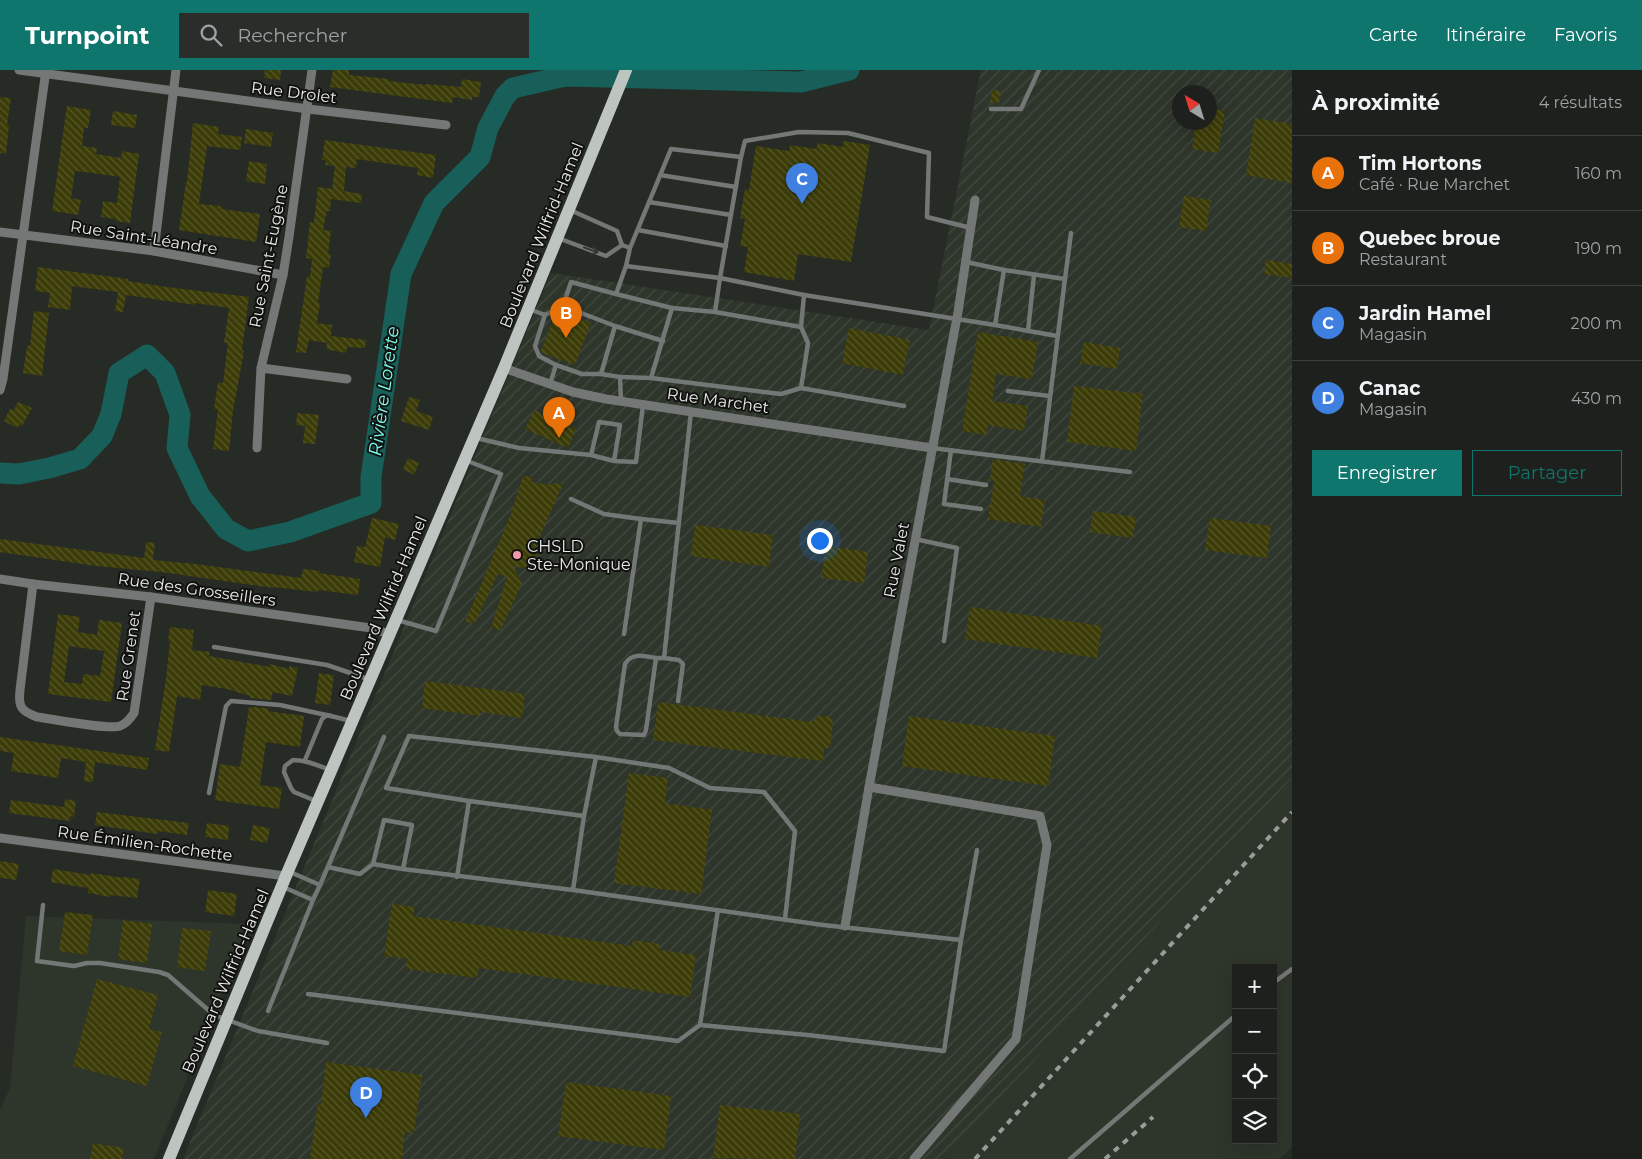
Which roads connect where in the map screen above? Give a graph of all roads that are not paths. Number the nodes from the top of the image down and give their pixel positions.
1 (19, 70) edge
2 (176, 70) edge
3 (312, 70) edge
4 (626, 70) edge
5 (1039, 70) edge
6 (46, 72) edge
7 (173, 91) junction
8 (991, 109) dead end
9 (308, 110) junction
10 (446, 125) dead end
11 (741, 157) junction
12 (660, 175) junction
13 (736, 187) junction
14 (975, 200) dead end
15 (649, 202) junction
16 (569, 210) junction
17 (731, 216) junction
18 (971, 228) junction
19 (638, 230) junction
20 (0, 232) edge
21 (1070, 233) dead end
22 (23, 235) junction
23 (557, 238) junction
24 (622, 245) junction
25 (726, 246) junction
26 (630, 248) junction
27 (154, 251) junction
28 (965, 262) junction
29 (626, 266) junction
30 (1004, 270) junction
31 (1034, 274) junction
32 (283, 275) junction
33 (720, 278) junction
34 (1065, 279) junction
35 (616, 294) junction
36 (804, 295) junction
37 (563, 306) junction
38 (672, 308) junction
39 (528, 309) junction
40 (715, 312) junction
41 (545, 315) junction
42 (956, 320) junction
43 (615, 326) junction
44 (995, 326) junction
45 (801, 327) junction
46 (1028, 331) junction
47 (1058, 336) junction
48 (663, 340) junction
49 (556, 366) junction
50 (261, 368) junction
51 (504, 368) junction
52 (601, 374) junction
53 (620, 377) junction
54 (651, 378) junction
55 (347, 379) dead end
56 (550, 384) junction
57 (801, 388) junction
58 (0, 390) edge
59 (1008, 391) dead end
60 (1050, 396) junction
61 (621, 401) junction
62 (644, 404) junction
63 (904, 406) dead end
64 (691, 412) junction
65 (474, 438) junction
66 (257, 448) dead end
67 (932, 448) junction
68 (951, 450) junction
69 (591, 455) junction
70 (464, 460) junction
71 (614, 461) junction
72 (1042, 461) junction
73 (1130, 472) dead end
74 (947, 479) junction
75 (986, 485) dead end
76 (571, 499) dead end
77 (981, 509) dead end
78 (641, 519) junction
79 (679, 523) junction
80 (915, 539) junction
81 (0, 579) edge
82 (33, 584) junction
83 (151, 597) junction
84 (395, 620) junction
85 (389, 634) junction
86 (624, 634) dead end
87 (944, 641) dead end
88 (214, 646) dead end
89 (656, 658) junction
90 (664, 658) junction
91 (370, 680) junction
92 (678, 701) dead end
93 (331, 716) junction
94 (352, 721) junction
95 (384, 737) dead end
96 (596, 757) junction
97 (305, 760) junction
98 (331, 770) junction
99 (869, 787) junction
100 (209, 793) dead end
101 (470, 801) junction
102 (318, 802) junction
103 (584, 816) junction
104 (0, 838) edge
105 (977, 850) dead end
106 (373, 864) junction
107 (328, 868) junction
108 (404, 869) junction
109 (457, 877) junction
110 (285, 878) junction
111 (320, 885) junction
112 (573, 890) junction
113 (313, 900) junction
114 (43, 905) dead end
115 (718, 910) junction
116 (785, 919) junction
117 (845, 926) junction
118 (961, 940) junction
119 (1292, 968) edge
120 (1277, 980) edge
121 (308, 994) dead end
122 (268, 1011) dead end
123 (1232, 1018) edge
124 (227, 1019) junction
125 (700, 1025) junction
126 (327, 1042) dead end
127 (169, 1159) edge
128 (914, 1159) edge
129 (1070, 1159) edge

1 - 6 street, Rue Drolet
2 - 7 street
3 - 9 street, Rue Saint-Eugène
4 - 16 main road, Boulevard Wilfrid-Hamel
5 - 8 lane
6 - 7 street, Rue Drolet
6 - 22 street
7 - 9 street, Rue Drolet
7 - 27 street
9 - 10 street, Rue Drolet
9 - 32 street, Rue Saint-Eugène
11 - 12 lane
11 - 13 lane
11 - 18 lane
12 - 13 lane
12 - 15 lane
13 - 17 lane
14 - 18 street, Rue Valet
15 - 17 lane
15 - 19 lane
16 - 23 main road, Boulevard Wilfrid-Hamel
16 - 24 lane
17 - 25 lane
18 - 28 street, Rue Valet
19 - 25 lane
19 - 26 lane
20 - 22 street, Rue Saint-Léandre
21 - 34 lane
22 - 27 street, Rue Saint-Léandre
22 - 58 street
23 -> 24 lane
23 - 39 main road, Boulevard Wilfrid-Hamel
24 - 26 lane
25 - 33 lane
26 - 29 lane
27 - 32 street, Rue Saint-Léandre
28 - 30 lane
28 - 42 street, Rue Valet
29 - 33 lane
29 - 35 lane
30 - 31 lane
30 - 44 lane
31 - 34 lane
31 - 46 lane
32 - 50 street, Rue Saint-Eugène
33 - 36 lane
33 - 40 lane
34 - 47 lane
35 - 37 lane
35 - 38 lane
36 - 42 lane
36 - 45 lane
37 - 41 lane
37 - 43 lane
38 - 40 lane
38 - 48 lane
39 - 41 lane
39 - 51 main road, Boulevard Wilfrid-Hamel
40 - 45 lane
41 - 49 lane
42 - 44 lane
42 - 67 street, Rue Valet
43 - 48 lane
43 - 52 lane
44 - 46 lane
45 - 57 lane
46 - 47 lane
47 - 60 lane
48 - 54 lane
49 - 52 lane
49 - 56 lane
50 - 55 street
50 - 66 street, Rue Saint-Eugène
51 - 56 street, Rue Marchet
51 - 65 main road, Boulevard Wilfrid-Hamel
52 - 53 lane
53 - 54 lane
53 - 61 lane
54 - 57 lane
56 - 61 street, Rue Marchet
57 - 63 lane
59 - 60 lane
60 - 72 lane
61 - 62 street, Rue Marchet
62 - 64 street, Rue Marchet
62 - 71 lane
64 - 67 street, Rue Marchet
64 - 79 lane
65 - 69 lane
65 - 70 main road, Boulevard Wilfrid-Hamel
67 - 68 lane
67 - 80 street, Rue Valet
68 - 72 lane
68 - 74 lane
69 - 71 lane
69 - 71 lane
70 - 84 main road, Boulevard Wilfrid-Hamel
70 - 84 lane
72 - 73 lane
74 - 75 lane
74 - 77 lane
76 - 78 lane
78 - 79 lane
78 - 86 lane
79 - 90 lane
80 - 87 lane
80 - 99 street, Rue Valet
81 - 82 street, Rue des Grosseillers
82 - 83 street, Rue des Grosseillers
82 - 83 street, Rue Grenet
83 - 85 street, Rue des Grosseillers
84 - 85 main road, Boulevard Wilfrid-Hamel
85 - 91 main road, Boulevard Wilfrid-Hamel
88 - 91 lane
89 - 89 lane
89 - 90 lane
90 - 92 lane
91 - 94 main road, Boulevard Wilfrid-Hamel
93 - 94 lane
93 - 97 lane
93 - 100 lane
94 - 98 main road, Boulevard Wilfrid-Hamel
95 - 107 lane
96 - 101 lane
96 - 103 lane
96 - 116 lane
97 - 98 lane
97 - 102 lane
98 - 102 main road, Boulevard Wilfrid-Hamel
99 - 117 street, Rue Valet
99 - 128 street
101 - 103 lane
101 - 109 lane
102 - 110 main road, Boulevard Wilfrid-Hamel
103 - 112 lane
104 - 110 street, Rue Émilien-Rochette
105 - 118 lane
106 - 107 lane
106 - 108 lane
106 - 108 lane
107 - 111 lane
108 - 109 lane
109 - 112 lane
110 - 111 lane
110 - 113 lane
110 - 124 main road, Boulevard Wilfrid-Hamel
111 - 113 lane
112 - 115 lane
113 - 122 lane
114 - 124 lane
115 - 116 lane
115 - 125 lane
116 - 117 lane
117 - 118 lane
118 - 125 lane
119 - 120 lane
121 - 125 lane
123 - 129 lane
124 - 126 lane
124 - 127 main road, Boulevard Wilfrid-Hamel

